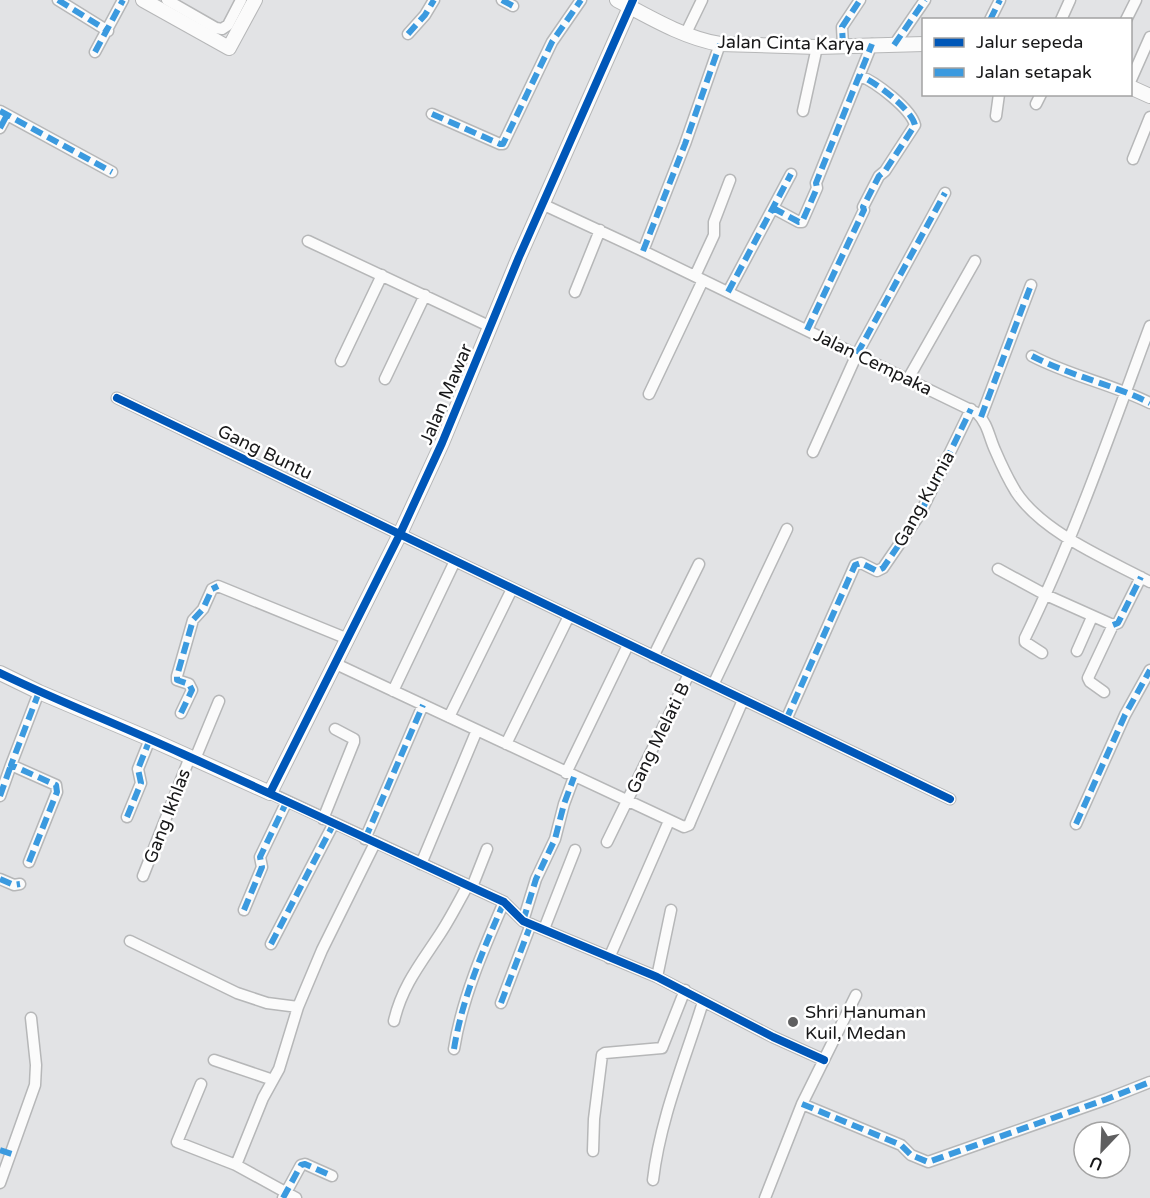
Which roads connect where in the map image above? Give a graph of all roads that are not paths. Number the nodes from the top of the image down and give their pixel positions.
1 (58, 0) edge
2 (123, 0) edge
3 (143, 0) edge
4 (167, 0) edge
5 (241, 0) edge
6 (255, 0) edge
7 (434, 0) edge
8 (502, 0) edge
9 (582, 0) edge
10 (617, 0) edge
11 (702, 0) edge
12 (860, 0) edge
13 (925, 0) edge
14 (1000, 0) edge
15 (1070, 0) edge
16 (1136, 0) edge
17 (631, 3) edge
18 (513, 6) dead end
19 (991, 18) edge
20 (1062, 18) edge
21 (1127, 18) edge
22 (108, 31) junction
23 (686, 33) junction
24 (408, 34) dead end
25 (1150, 37) edge
26 (720, 44) junction
27 (872, 44) junction
28 (922, 44) edge
29 (843, 45) junction
30 (894, 45) junction
31 (817, 46) junction
32 (95, 52) dead end
33 (860, 76) junction
34 (1132, 82) edge
35 (1132, 85) edge
36 (998, 96) edge
37 (1150, 96) edge
38 (804, 111) dead end
39 (4, 113) edge
40 (432, 114) dead end
41 (996, 116) dead end
42 (1150, 117) edge
43 (0, 128) edge
44 (1133, 159) dead end
45 (112, 172) dead end
46 (791, 174) dead end
47 (730, 180) dead end
48 (945, 193) dead end
49 (542, 204) junction
50 (773, 208) junction
51 (600, 230) junction
52 (308, 241) dead end
53 (643, 250) junction
54 (975, 261) dead end
55 (382, 275) junction
56 (699, 278) junction
57 (1031, 285) dead end
58 (574, 292) dead end
59 (728, 292) junction
60 (425, 295) junction
61 (1150, 326) edge
62 (491, 327) junction
63 (807, 330) junction
64 (857, 354) junction
65 (1032, 356) dead end
66 (341, 361) dead end
67 (385, 379) dead end
68 (908, 379) junction
69 (1126, 391) junction
70 (649, 394) dead end
71 (117, 398) dead end
72 (1150, 403) edge
73 (971, 409) junction
74 (981, 417) junction
75 (813, 452) dead end
76 (787, 530) dead end
77 (400, 534) junction
78 (1069, 538) junction
79 (455, 561) junction
80 (699, 564) dead end
81 (998, 569) dead end
82 (1146, 579) edge
83 (512, 589) junction
84 (1046, 595) junction
85 (569, 616) junction
86 (1092, 617) junction
87 (1113, 625) junction
88 (348, 639) junction
89 (628, 645) junction
90 (1077, 651) dead end
91 (1042, 653) dead end
92 (653, 657) junction
93 (336, 663) junction
94 (1150, 670) edge
95 (689, 674) junction
96 (1, 676) edge
97 (713, 685) junction
98 (393, 691) junction
99 (39, 692) junction
100 (1104, 692) dead end
101 (743, 700) junction
102 (219, 701) dead end
103 (423, 705) junction
104 (181, 713) dead end
105 (449, 717) junction
106 (786, 720) junction
107 (335, 729) dead end
108 (477, 730) junction
109 (150, 739) junction
110 (506, 744) junction
111 (192, 758) junction
112 (11, 765) junction
113 (570, 775) junction
114 (270, 793) junction
115 (0, 796) edge
116 (950, 800) dead end
117 (286, 801) junction
118 (626, 801) junction
119 (127, 817) dead end
120 (328, 821) junction
121 (669, 821) junction
122 (1076, 824) dead end
123 (370, 841) junction
124 (608, 842) dead end
125 (487, 849) dead end
126 (575, 850) dead end
127 (29, 862) dead end
128 (422, 864) junction
129 (143, 876) dead end
130 (0, 879) edge
131 (20, 884) dead end
132 (470, 886) junction
133 (504, 902) junction
134 (244, 910) dead end
135 (671, 910) dead end
136 (527, 922) junction
137 (544, 929) junction
138 (130, 941) dead end
139 (271, 944) dead end
140 (609, 958) junction
141 (657, 977) junction
142 (685, 990) junction
143 (856, 995) dead end
144 (703, 1002) junction
145 (501, 1003) dead end
146 (298, 1007) junction
147 (31, 1018) dead end
148 (393, 1021) dead end
149 (454, 1048) dead end
150 (214, 1060) dead end
151 (824, 1060) junction
152 (273, 1080) junction
153 (1150, 1082) edge
154 (201, 1084) dead end
155 (802, 1104) junction
156 (0, 1150) edge
157 (593, 1151) dead end
158 (12, 1154) junction
159 (236, 1165) junction
160 (333, 1176) dead end
161 (653, 1179) dead end
162 (0, 1183) edge
163 (288, 1196) edge
164 (765, 1198) edge

1 - 22 street
2 - 22 street
3 - 6 street
4 - 5 street
7 - 24 street
8 - 18 street
9 - 40 street
10 - 17 street, Jalan Cinta Karya
11 - 23 street
12 - 29 street
13 - 30 street
14 - 19 street
15 - 20 street
16 - 21 street
17 - 23 street, Jalan Cinta Karya
17 - 49 street, Jalan Mawar
22 - 32 street
23 - 26 street, Jalan Cinta Karya
25 - 34 street
26 - 31 street, Jalan Cinta Karya
26 - 53 street
27 - 29 street, Jalan Cinta Karya
27 - 30 street, Jalan Cinta Karya
27 - 33 street
28 - 30 street, Jalan Cinta Karya
29 - 31 street, Jalan Cinta Karya
31 - 38 street
33 - 50 street
33 - 63 street
35 - 37 street
36 - 41 street
39 - 43 street
39 - 45 street
42 - 44 street
46 - 50 street
47 - 56 street
48 - 64 street
49 - 51 street, Jalan Cempaka
49 - 62 street, Jalan Mawar
50 - 59 street
51 - 53 street, Jalan Cempaka
51 - 58 street
52 - 55 street
53 - 56 street, Jalan Cempaka
54 - 68 street
55 - 60 street
55 - 66 street
56 - 59 street, Jalan Cempaka
56 - 70 street
57 - 74 street
59 - 63 street, Jalan Cempaka
60 - 62 street
60 - 67 street
61 - 69 street
62 - 77 street, Jalan Mawar
63 - 64 street, Jalan Cempaka
64 - 68 street, Jalan Cempaka
64 - 75 street
65 - 69 street
68 - 73 street, Jalan Cempaka
69 - 72 street
69 - 78 street
71 - 77 street, Gang Buntu
73 - 74 street, Jalan Cempaka
73 - 106 street, Gang Kurnia
74 - 78 street, Jalan Cempaka
76 - 97 street
77 - 79 street, Gang Buntu
77 - 88 street, Jalan Mawar
78 - 82 street, Jalan Cempaka
78 - 84 street
79 - 83 street, Gang Buntu
79 - 98 street
80 - 92 street
81 - 84 street
82 - 87 street
83 - 85 street, Gang Buntu
83 - 105 street
84 - 86 street
84 - 91 street
85 - 89 street, Gang Buntu
85 - 110 street
86 - 87 street
86 - 90 street
87 - 100 street
88 - 93 street, Jalan Mawar
88 - 104 street
89 - 92 street, Gang Buntu
89 - 113 street
92 - 95 street, Gang Buntu
93 - 98 street
93 - 114 street, Jalan Mawar
94 - 122 street
95 - 97 street, Gang Buntu
95 - 118 street, Gang Melati B
96 - 99 street
97 - 101 street, Gang Buntu
98 - 103 street
99 - 109 street
99 - 112 street
101 - 106 street, Gang Buntu
101 - 121 street
102 - 111 street, Gang Ikhlas
103 - 105 street
103 - 123 street
105 - 108 street
106 - 116 street, Gang Buntu
107 - 120 street
108 - 110 street
108 - 128 street
109 - 111 street
109 - 119 street
110 - 113 street
111 - 114 street
111 - 129 street, Gang Ikhlas
112 - 115 street
112 - 127 street
113 - 118 street
113 - 136 street
114 - 117 street
117 - 120 street
117 - 134 street
118 - 121 street
118 - 124 street, Gang Melati B
120 - 123 street
120 - 139 street
121 - 140 street
123 - 128 street
123 - 146 street
125 - 132 street
126 - 137 street
128 - 132 street
130 - 131 street
132 - 133 street
132 - 148 street
133 - 136 street
133 - 149 street
135 - 141 street
136 - 137 street
136 - 145 street
137 - 140 street
138 - 146 street
140 - 141 street
141 - 142 street
142 - 144 street
142 - 157 street
143 - 151 street
144 - 151 street
144 - 161 street
146 - 152 street
147 - 158 street
150 - 152 street
151 - 155 street
152 - 159 street
153 - 155 street
154 - 159 street
155 - 164 street
156 - 158 street
158 - 162 street
159 - 163 street
160 - 163 street

